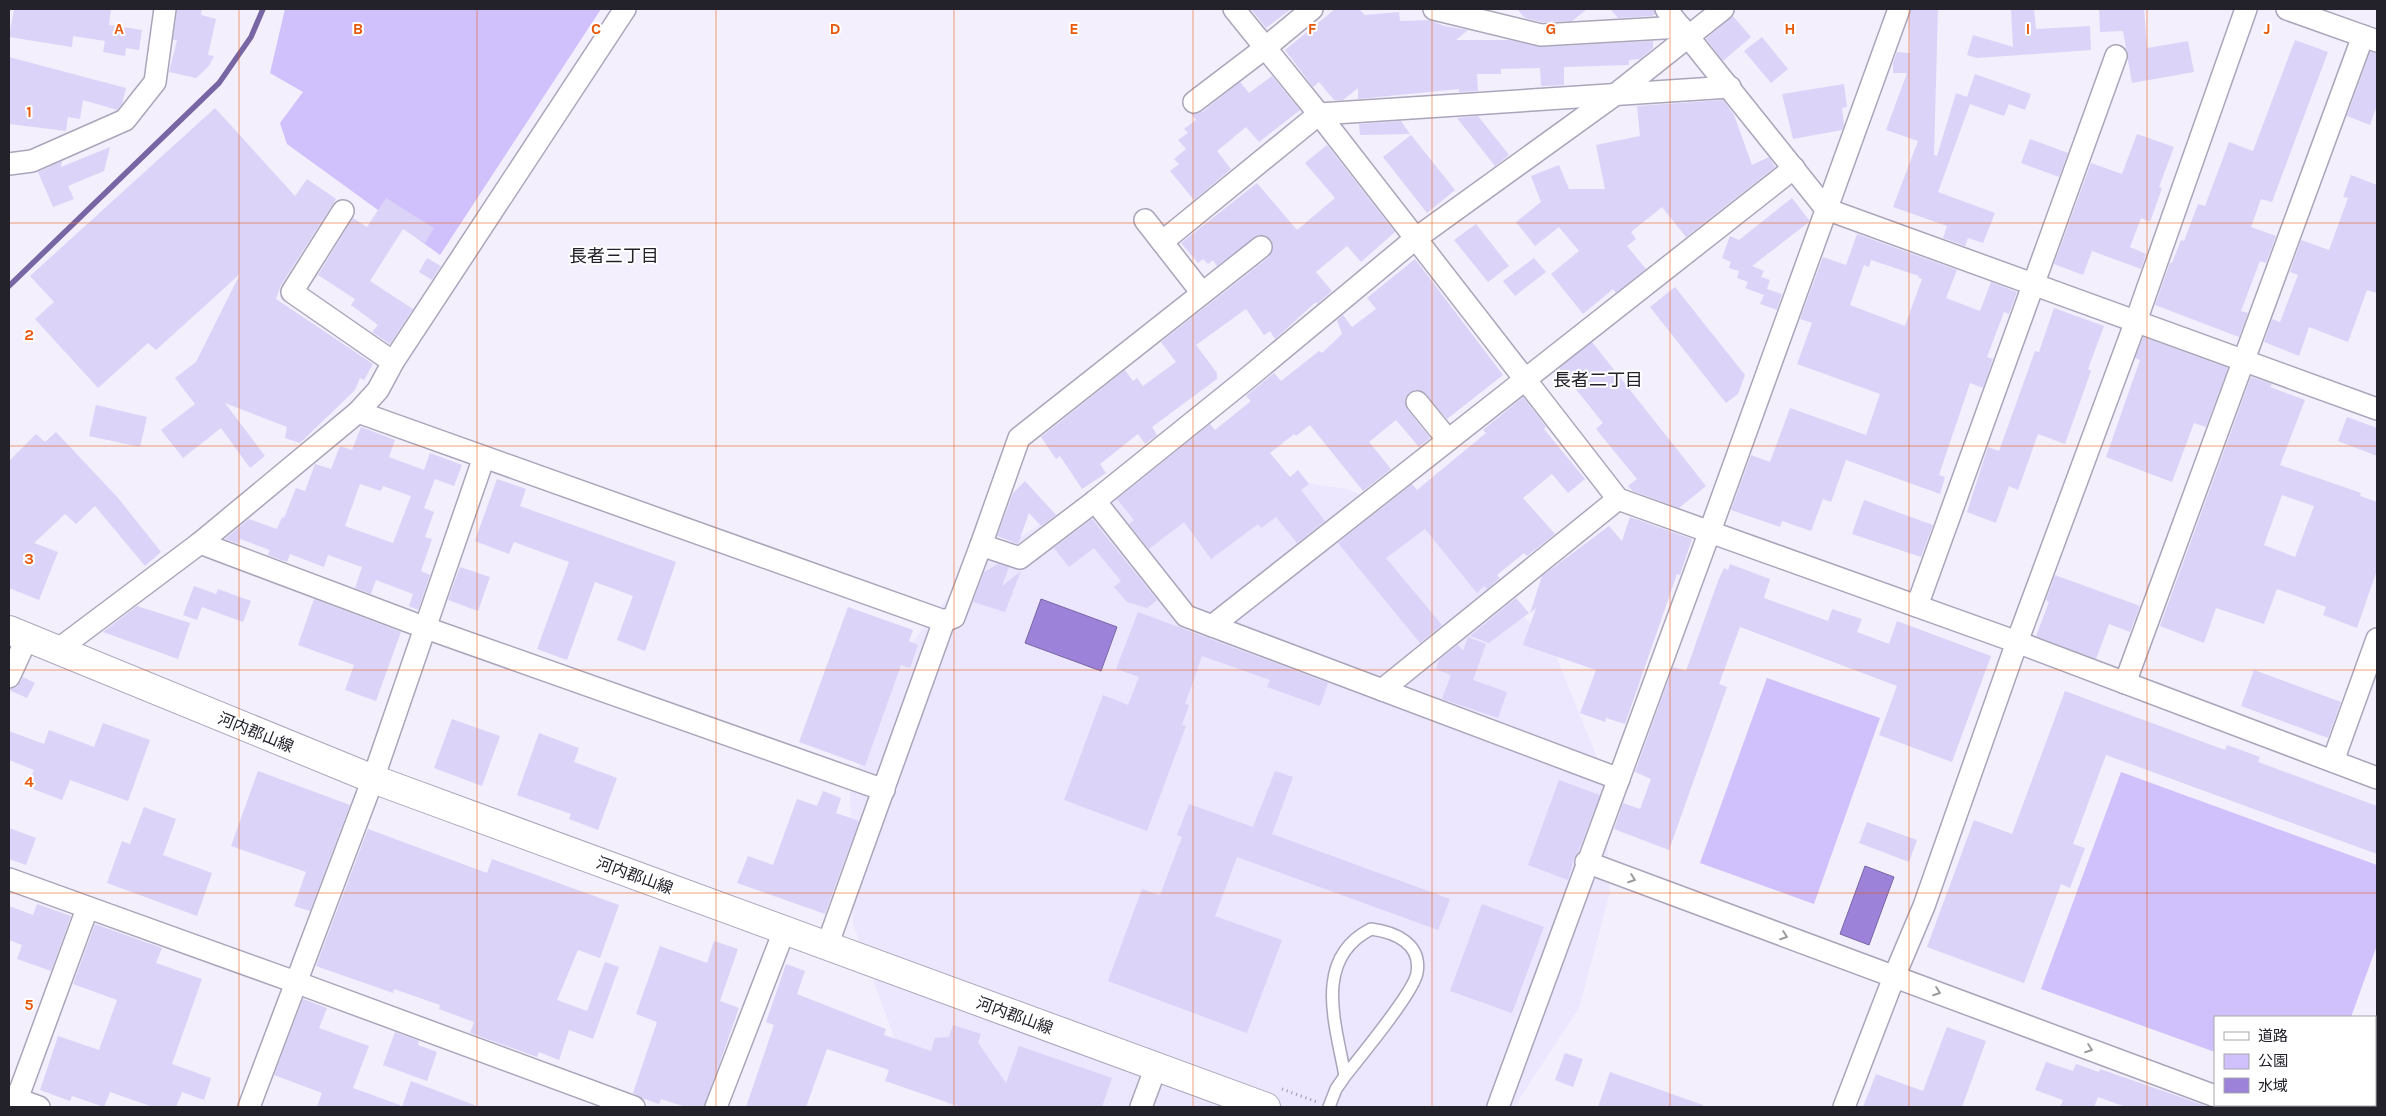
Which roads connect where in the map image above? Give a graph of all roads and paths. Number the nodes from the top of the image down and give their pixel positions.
1 (165, 9) edge
2 (625, 9) edge
3 (1234, 9) edge
4 (1312, 9) edge
5 (1434, 9) edge
6 (1666, 9) edge
7 (1723, 9) edge
8 (1899, 9) edge
9 (2246, 9) edge
10 (2287, 9) edge
11 (1452, 12) edge
12 (1685, 31) junction
13 (2370, 39) edge
14 (1265, 48) junction
15 (2116, 56) dead end
16 (1730, 87) junction
17 (1616, 94) junction
18 (1194, 102) dead end
19 (1318, 114) junction
20 (9, 164) edge
21 (1794, 168) junction
22 (1826, 209) junction
23 (343, 211) dead end
24 (1145, 220) dead end
25 (1414, 240) junction
26 (1162, 242) junction
27 (1262, 248) dead end
28 (2034, 284) junction
29 (1202, 294) junction
30 (2136, 321) junction
31 (2244, 360) junction
32 (393, 362) junction
33 (1524, 380) junction
34 (1417, 402) dead end
35 (2377, 408) edge
36 (358, 412) junction
37 (1448, 440) junction
38 (484, 457) junction
39 (1618, 498) junction
40 (1096, 501) junction
41 (1710, 531) junction
42 (200, 543) junction
43 (980, 546) junction
44 (1916, 606) junction
45 (944, 621) junction
46 (1212, 626) junction
47 (426, 628) junction
48 (18, 634) edge
49 (2377, 639) edge
50 (2017, 642) junction
51 (56, 651) junction
52 (9, 677) edge
53 (2125, 683) junction
54 (1382, 690) junction
55 (2333, 761) junction
56 (373, 778) junction
57 (1619, 778) junction
58 (2377, 778) edge
59 (884, 790) junction
60 (1586, 862) junction
61 (9, 880) edge
62 (87, 909) junction
63 (784, 931) junction
64 (827, 946) junction
65 (1894, 976) junction
66 (298, 983) junction
67 (1156, 1068) junction
68 (1345, 1076) junction
69 (13, 1098) edge
70 (2209, 1099) edge
71 (39, 1107) edge
72 (249, 1107) edge
73 (634, 1107) edge
74 (716, 1107) edge
75 (1141, 1107) edge
76 (1266, 1107) edge
77 (1329, 1107) edge
78 (1498, 1107) edge
79 (1844, 1107) edge

1 - 20 street
2 - 32 street
3 - 14 street
4 - 14 street
5 - 11 street
6 - 12 street
7 - 12 street
8 - 22 street
9 - 30 street
10 - 13 street
11 - 12 street
12 - 16 street
12 - 17 street
13 - 31 street
14 - 18 street
14 - 19 street
15 - 28 street
16 - 17 street
16 - 21 street
17 - 19 street
17 - 25 street
19 - 25 street
19 - 26 street
21 - 22 street
21 - 33 street
22 - 28 street
22 - 41 street
23 - 32 street
24 - 26 street
25 - 33 street
25 - 40 street
26 - 29 street
27 - 29 street
28 - 30 street
28 - 44 street
29 - 43 street
30 - 31 street
30 - 50 street
31 - 35 street
31 - 53 street
32 - 36 street
33 - 37 street
33 - 39 street
34 - 37 street
36 - 38 street
36 - 42 street
37 - 46 street
38 - 45 street
38 - 47 street
39 - 41 street
39 - 54 street
40 - 43 street
40 - 46 street
41 - 44 street
41 - 57 street
42 - 47 street
42 - 51 street
43 - 45 street
44 - 50 street
45 - 59 street
46 - 54 street
47 - 56 street
47 - 59 street
48 - 51 main road, 河内郡山線
48 - 52 street
49 - 55 street
50 - 53 street
50 - 65 street
51 - 56 main road, 河内郡山線
53 - 55 street
54 - 57 street
55 - 58 street
56 - 63 main road, 河内郡山線
56 - 66 street
57 - 60 street
59 - 64 street
60 -> 65 street
60 - 78 street
61 - 62 street
62 - 66 street
62 - 69 street
63 - 64 main road, 河内郡山線
63 - 74 street
64 - 67 main road, 河内郡山線
65 -> 70 street
65 - 79 street
66 - 72 street
66 - 73 street
67 - 75 street
67 - 76 main road, 河内郡山線
68 - 68 lane
68 - 77 lane
69 - 71 street

